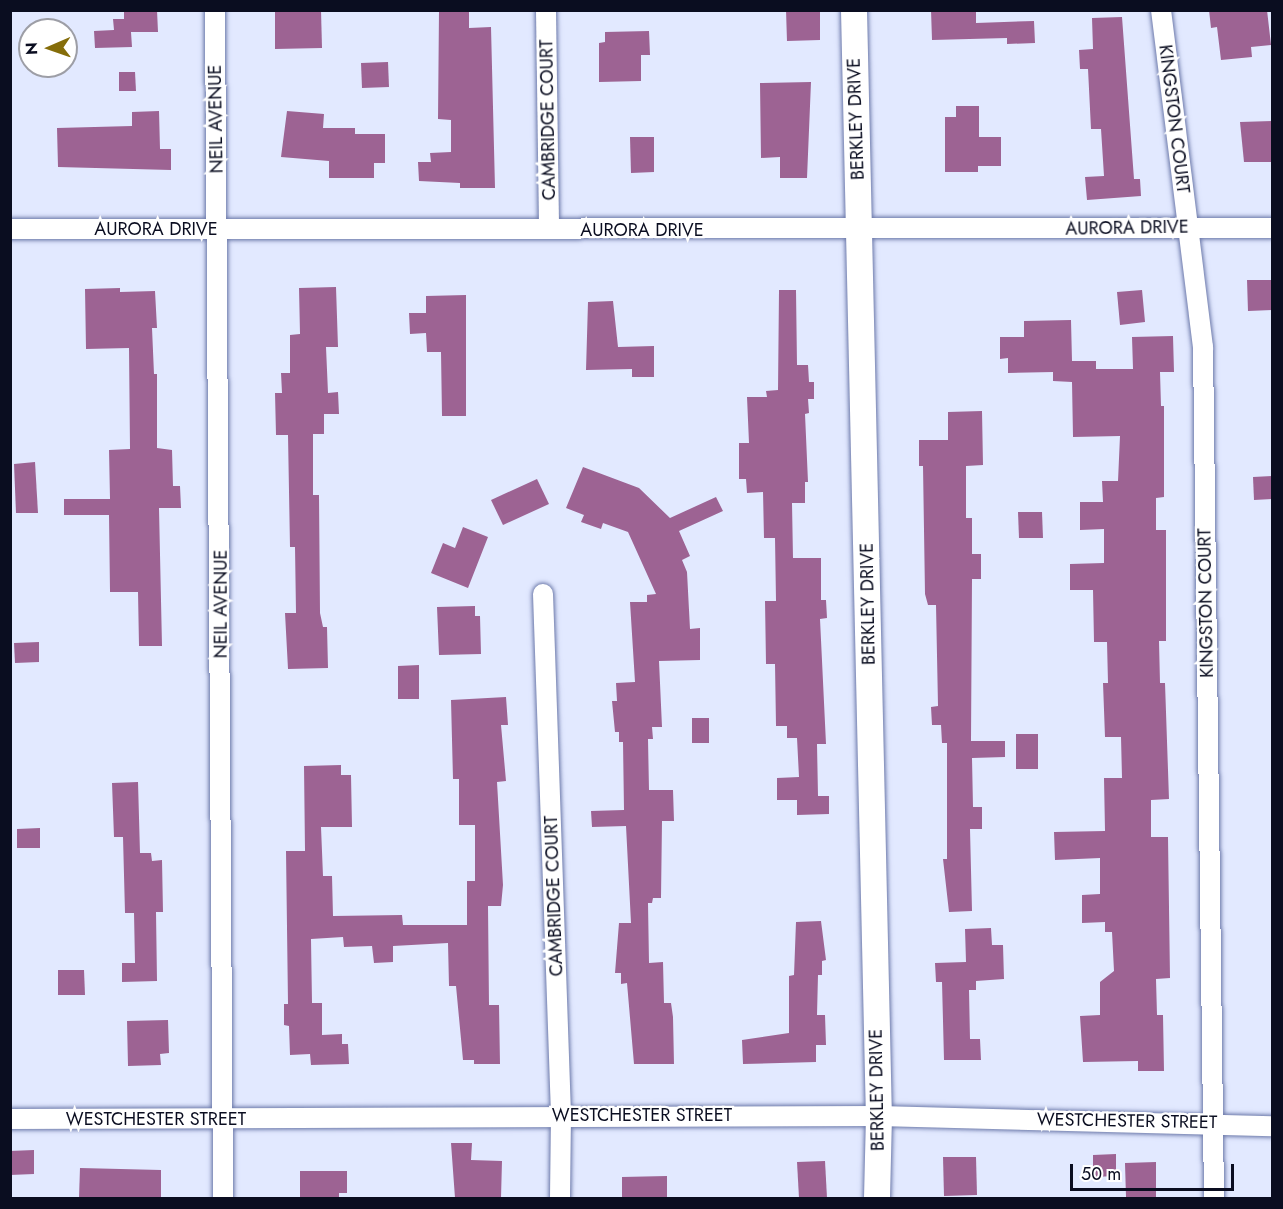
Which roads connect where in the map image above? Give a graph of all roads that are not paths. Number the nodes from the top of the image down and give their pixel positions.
1 (214, 10) edge
2 (546, 10) edge
3 (854, 10) edge
4 (1161, 10) edge
5 (1188, 227) junction
6 (1272, 228) edge
7 (10, 229) edge
8 (218, 229) junction
9 (549, 229) junction
10 (860, 230) junction
11 (543, 594) dead end
12 (561, 1115) junction
13 (879, 1116) junction
14 (10, 1119) edge
15 (224, 1119) junction
16 (1211, 1123) junction
17 (1272, 1126) edge
18 (223, 1198) edge
19 (560, 1198) edge
20 (877, 1198) edge
21 (1214, 1198) edge

1 - 8 street, NEIL AVENUE
2 - 9 street, CAMBRIDGE COURT
3 - 10 street, BERKLEY DRIVE
4 - 5 street, KINGSTON COURT
5 - 6 street, AURORA DRIVE
5 - 10 street, AURORA DRIVE
5 - 16 street, KINGSTON COURT
7 - 8 street, AURORA DRIVE
8 - 9 street, AURORA DRIVE
8 - 15 street, NEIL AVENUE
9 - 10 street, AURORA DRIVE
10 - 13 street, BERKLEY DRIVE
11 - 12 street, CAMBRIDGE COURT
12 - 13 street, WESTCHESTER STREET
12 - 15 street, WESTCHESTER STREET
12 - 19 street, CAMBRIDGE COURT
13 - 16 street, WESTCHESTER STREET
13 - 20 street, BERKLEY DRIVE
14 - 15 street, WESTCHESTER STREET
15 - 18 street, NEIL AVENUE
16 - 17 street, WESTCHESTER STREET
16 - 21 street, KINGSTON COURT

